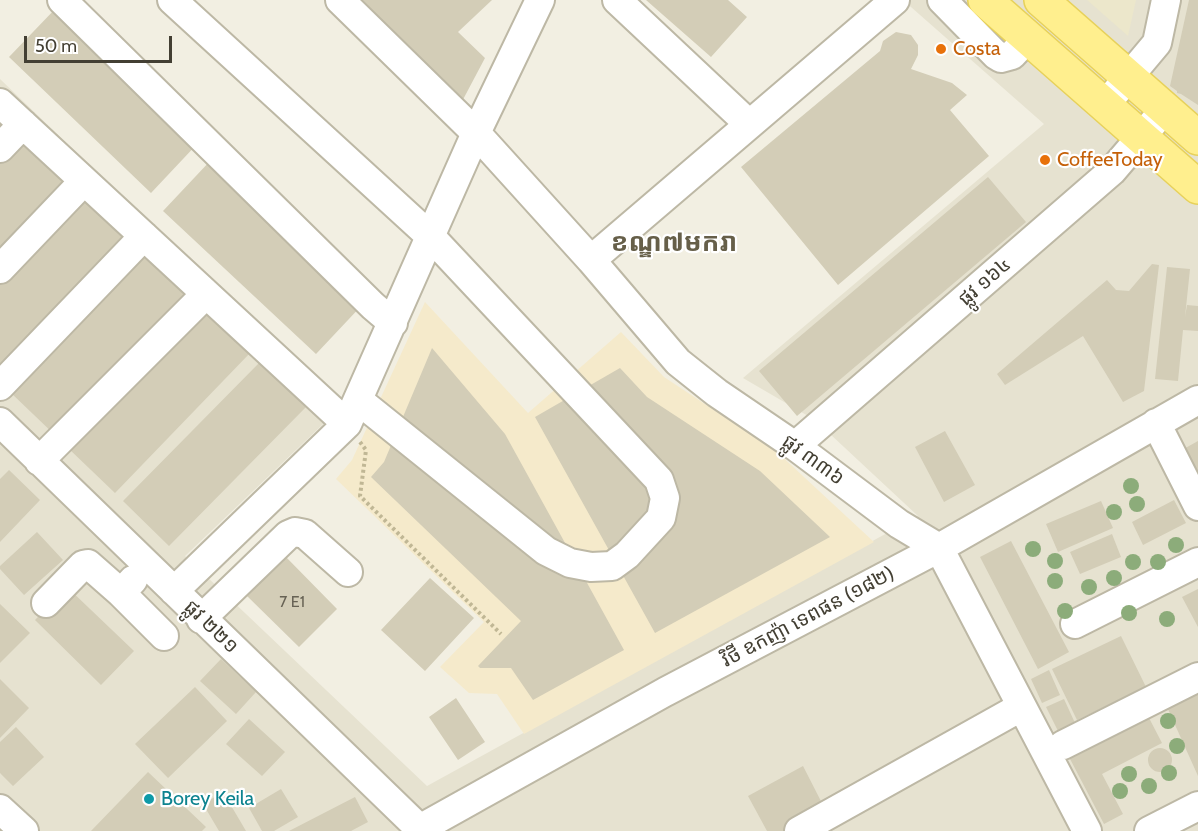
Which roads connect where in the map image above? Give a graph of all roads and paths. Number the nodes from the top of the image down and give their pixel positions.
1 (62, 0) edge
2 (172, 0) edge
3 (340, 0) edge
4 (617, 0) edge
5 (895, 0) edge
6 (942, 0) edge
7 (985, 0) edge
8 (1041, 0) edge
9 (1166, 0) edge
10 (532, 4) edge
11 (1028, 38) junction
12 (1129, 77) junction
13 (0, 103) edge
14 (1105, 105) junction
15 (1165, 109) junction
16 (23, 124) junction
17 (749, 124) junction
18 (476, 133) junction
19 (1141, 137) junction
20 (1198, 138) edge
21 (0, 148) edge
22 (84, 181) junction
23 (1198, 187) edge
24 (144, 236) junction
25 (431, 237) junction
26 (591, 260) junction
27 (0, 269) edge
28 (206, 294) junction
29 (393, 323) junction
30 (0, 386) edge
31 (1198, 400) edge
32 (352, 412) junction
33 (0, 422) edge
34 (1156, 423) junction
35 (795, 446) junction
36 (39, 461) junction
37 (1198, 507) edge
38 (939, 548) junction
39 (1198, 562) edge
40 (147, 566) junction
41 (348, 572) dead end
42 (174, 591) junction
43 (121, 593) junction
44 (46, 603) dead end
45 (201, 619) junction
46 (1076, 624) dead end
47 (501, 634) dead end
48 (164, 636) dead end
49 (1198, 677) edge
50 (1021, 707) junction
51 (1063, 745) dead end
52 (1198, 806) edge
53 (0, 809) edge
54 (419, 830) edge
55 (24, 831) edge
56 (799, 831) edge
57 (1087, 831) edge
58 (1149, 831) edge

1 - 29 street
2 - 25 street
3 - 18 street, ផ្លូវ ៣៣៦
4 - 17 street
5 - 17 street
6 - 11 street
7 - 11 main road
8 - 12 main road
9 - 12 street
10 - 18 street
11 - 14 main road
12 - 14 street
12 - 15 main road
13 - 16 street
14 - 19 main road
15 - 19 street, ផ្លូវ ១៦៤
15 - 20 main road
16 - 21 street
16 - 22 street
17 - 26 street
18 - 25 street
18 - 26 street, ផ្លូវ ៣៣៦
19 - 23 main road
19 - 35 street, ផ្លូវ ១៦៤
22 - 24 street
22 - 27 street
24 - 28 street
24 - 30 street
25 - 29 street
25 - 32 street
26 - 35 street, ផ្លូវ ៣៣៦
28 - 32 street
28 - 36 street
29 - 32 street
31 - 34 street, វិថី ឧកញ៉ា ទេពផន (១៨២)
32 - 42 street
32 - 47 path
33 - 36 street, ផ្លូវ ២២១
34 - 37 street
34 - 38 street, វិថី ឧកញ៉ា ទេពផន (១៨២)
35 - 38 street, ផ្លូវ ៣៣៦
36 - 40 street, ផ្លូវ ២២១
38 - 50 street
38 - 54 street, វិថី ឧកញ៉ា ទេពផន (១៨២)
39 - 46 street
40 - 42 street, ផ្លូវ ២២១
40 - 43 street
41 - 45 street
42 - 45 street, ផ្លូវ ២២១
43 - 44 street
43 - 48 street
45 - 54 street, ផ្លូវ ២២១
49 - 51 street
50 - 56 street
50 - 57 street
52 - 58 street
53 - 55 street

